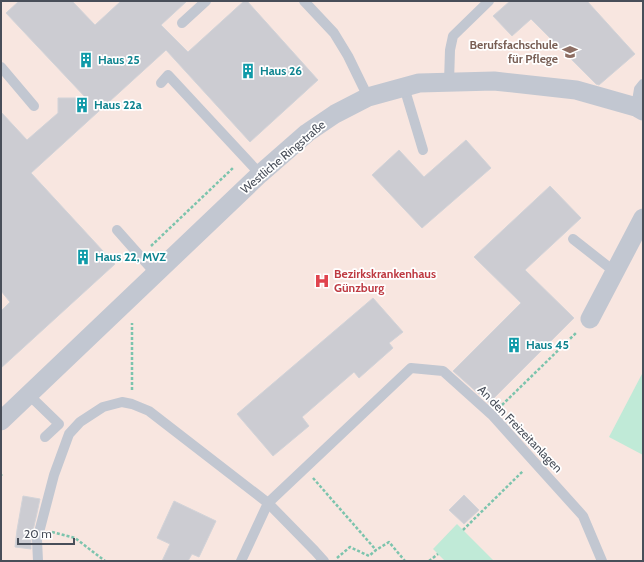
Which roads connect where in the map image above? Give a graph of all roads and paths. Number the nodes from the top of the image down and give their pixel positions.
1 (206, 1) edge
2 (304, 1) edge
3 (489, 1) edge
4 (182, 23) dead end
5 (1, 66) edge
6 (161, 82) dead end
7 (449, 82) junction
8 (643, 84) edge
9 (404, 87) junction
10 (368, 97) junction
11 (34, 106) dead end
12 (639, 109) edge
13 (423, 150) dead end
14 (244, 157) junction
15 (260, 174) junction
16 (643, 218) edge
17 (117, 230) dead end
18 (573, 239) dead end
19 (140, 256) junction
20 (615, 272) junction
21 (156, 274) junction
22 (134, 294) junction
23 (590, 319) joint
24 (29, 395) junction
25 (132, 404) junction
26 (492, 415) junction
27 (1, 421) edge
28 (45, 437) dead end
29 (533, 461) junction
30 (305, 469) junction
31 (268, 504) junction
32 (40, 529) junction
33 (463, 530) dead end
34 (376, 550) junction
35 (438, 554) dead end
36 (38, 561) edge
37 (105, 561) edge
38 (241, 561) edge
39 (324, 561) edge
40 (334, 561) edge
41 (405, 561) edge
42 (429, 561) edge
43 (602, 561) edge

1 - 4 lane
2 - 10 lane
3 - 7 lane
5 - 11 lane
6 - 14 lane
7 - 9 street, Westliche Ringstraße
7 - 12 street, Westliche Ringstraße
8 - 12 lane
9 - 10 street, Westliche Ringstraße
9 - 13 lane
10 - 15 street, Westliche Ringstraße
14 - 15 lane
14 - 19 path
15 - 21 street, Westliche Ringstraße
16 - 20 street
17 - 19 lane
18 - 20 lane
19 - 21 lane
20 - 23 street
21 - 22 street, Westliche Ringstraße
22 - 24 street, Westliche Ringstraße
22 - 25 path
23 - 26 path
24 - 27 street, Westliche Ringstraße
24 - 28 lane
25 - 31 lane
25 - 32 lane
26 - 29 lane, An den Freizeitanlagen
26 - 30 lane, An den Freizeitanlagen
29 - 33 path
29 - 43 lane, An den Freizeitanlagen
30 - 31 lane, An den Freizeitanlagen
30 - 34 path
31 - 38 lane
31 - 39 lane
32 - 36 lane
32 - 37 path
34 - 40 path
34 - 41 path
35 - 42 path

